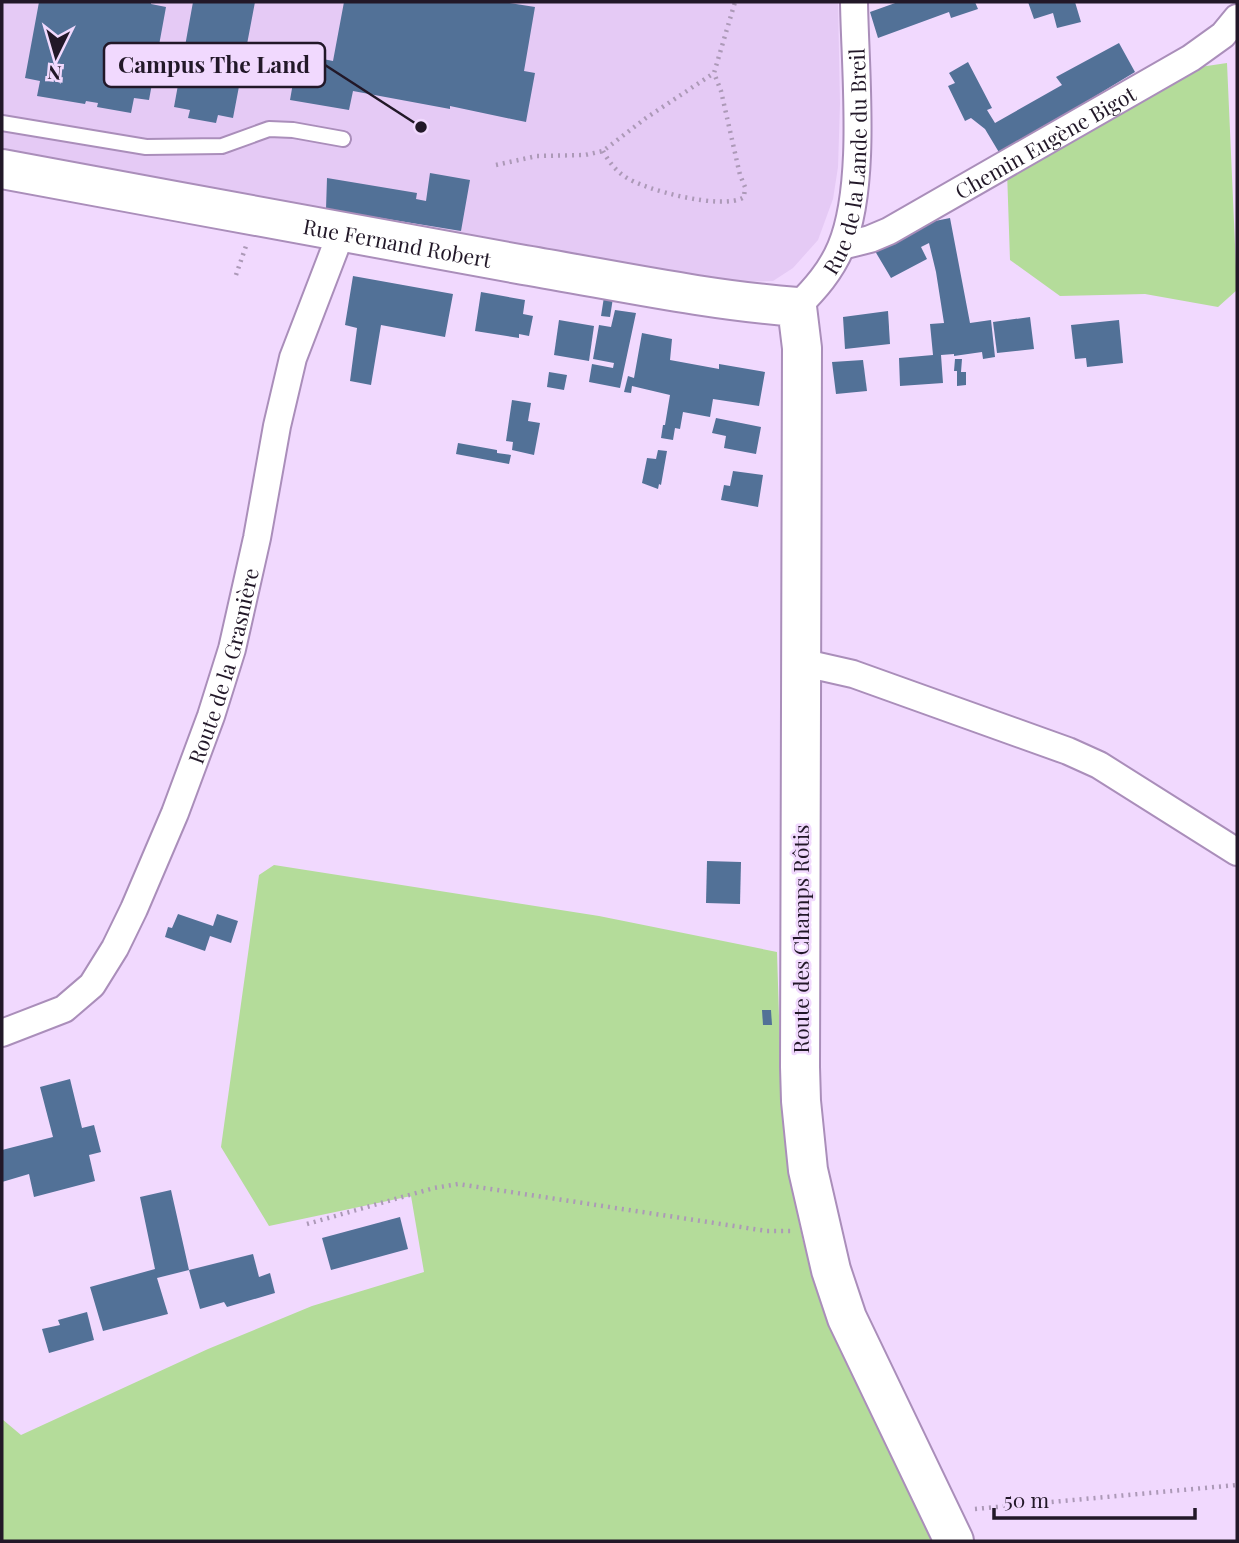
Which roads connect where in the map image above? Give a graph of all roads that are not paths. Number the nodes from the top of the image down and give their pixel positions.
1 (854, 2) edge
2 (1237, 18) edge
3 (2, 123) edge
4 (343, 139) dead end
5 (2, 169) edge
6 (341, 233) junction
7 (842, 246) junction
8 (797, 307) junction
9 (800, 662) junction
10 (1237, 852) edge
11 (2, 1033) edge
12 (947, 1527) edge

1 - 7 street, Rue de la Lande du Breil
2 - 7 street, Chemin Eugène Bigot
3 - 4 lane
5 - 6 street, Rue Fernand Robert
6 - 8 street, Rue Fernand Robert
6 - 11 street, Route de la Grasnière
7 - 8 street, Rue de la Lande du Breil
8 - 9 street, Route des Champs Rôtis
9 - 10 street
9 - 12 street, Route des Champs Rôtis

